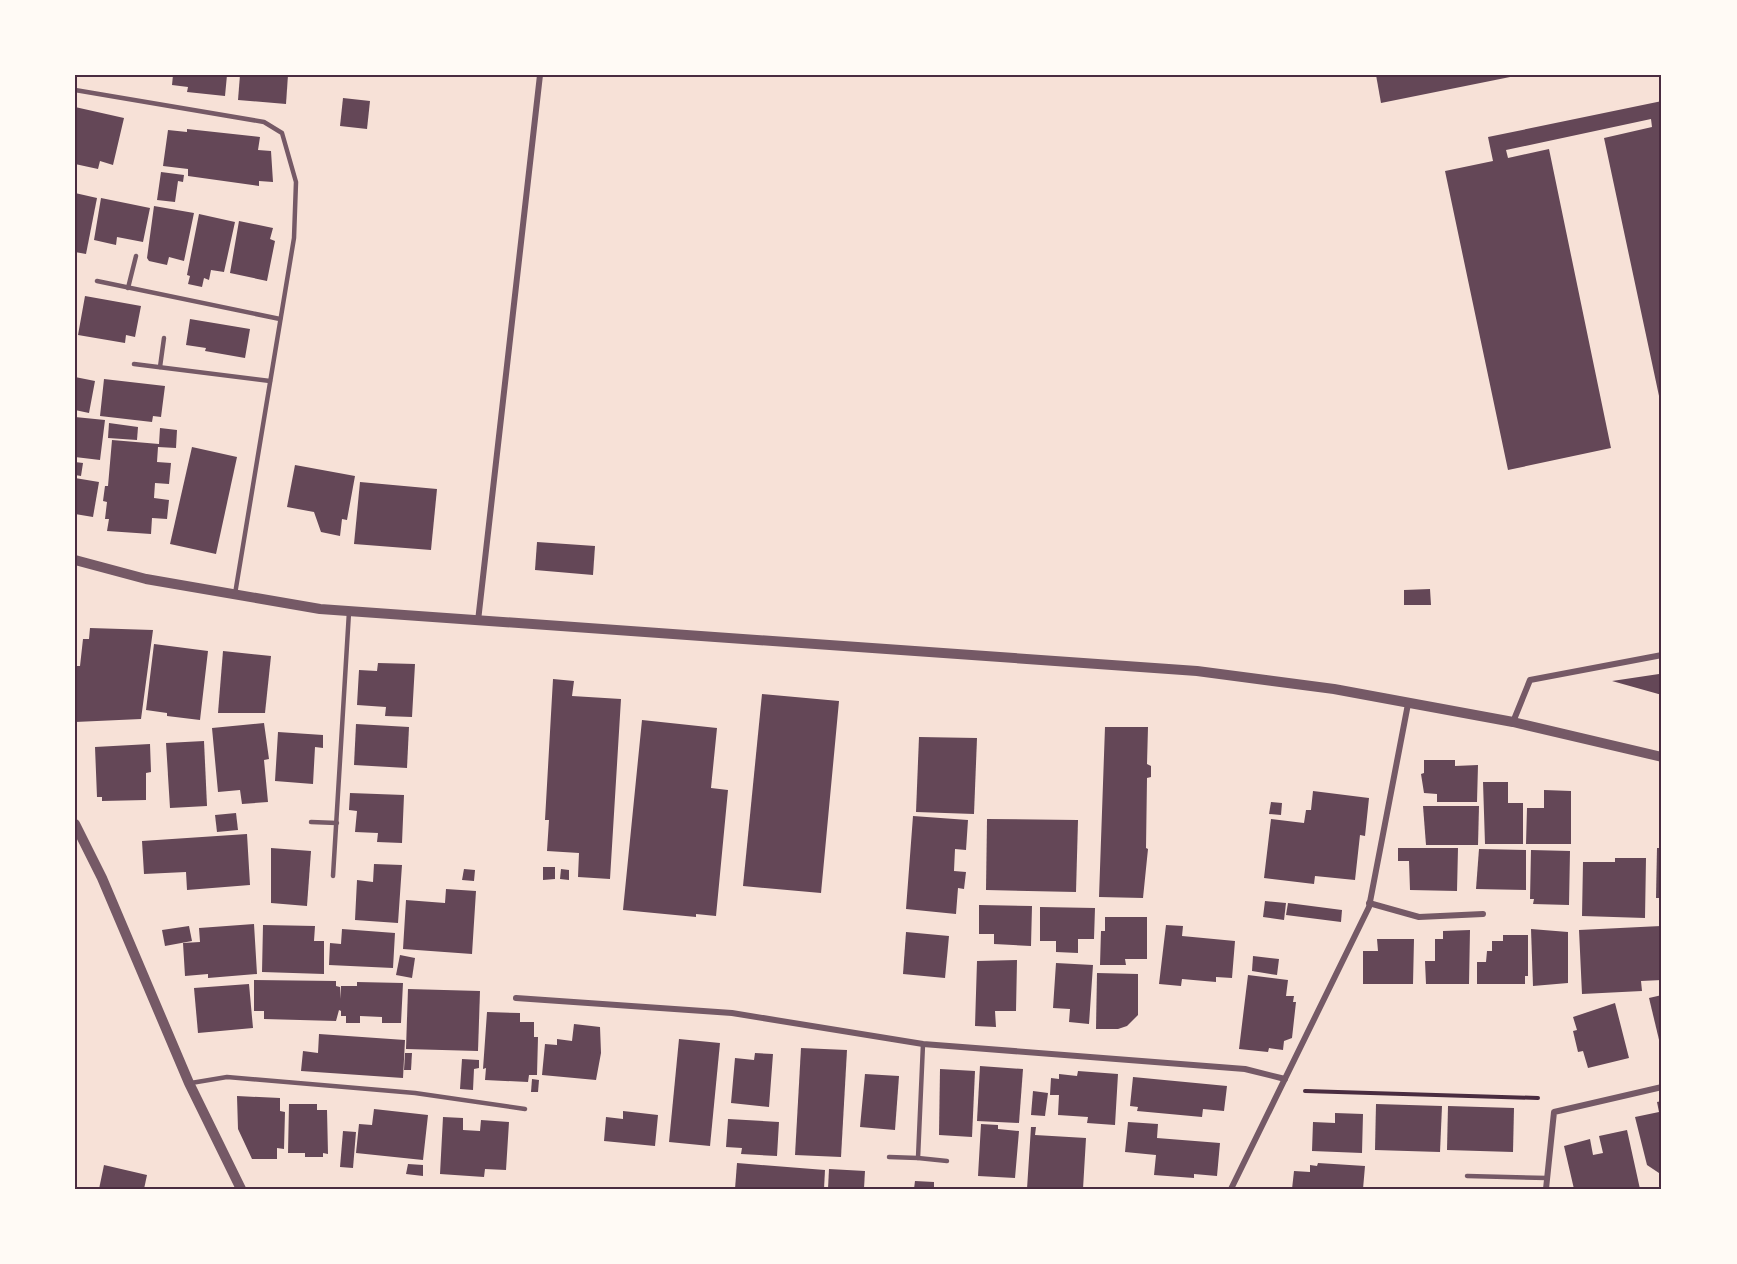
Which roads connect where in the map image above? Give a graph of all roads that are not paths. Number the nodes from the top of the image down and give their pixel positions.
1 (540, 75) edge
2 (75, 90) edge
3 (136, 256) dead end
4 (98, 281) dead end
5 (128, 288) junction
6 (280, 319) junction
7 (164, 338) dead end
8 (134, 364) dead end
9 (160, 367) junction
10 (270, 381) junction
11 (75, 560) edge
12 (234, 596) junction
13 (349, 611) junction
14 (478, 622) junction
15 (1662, 655) edge
16 (1408, 704) junction
17 (1513, 722) junction
18 (1662, 757) edge
19 (311, 822) dead end
20 (337, 823) junction
21 (75, 824) edge
22 (333, 876) dead end
23 (1369, 903) junction
24 (1483, 914) dead end
25 (516, 999) dead end
26 (923, 1044) junction
27 (1285, 1078) junction
28 (189, 1083) junction
29 (1662, 1087) edge
30 (525, 1109) dead end
31 (889, 1157) dead end
32 (918, 1158) junction
33 (947, 1161) dead end
34 (1467, 1176) dead end
35 (1547, 1178) junction
36 (241, 1189) edge
37 (1231, 1189) edge
38 (1546, 1189) edge

1 - 14 street
2 - 6 lane
3 - 5 lane
4 - 5 lane
5 - 6 lane
6 - 10 lane
7 - 9 lane
8 - 9 lane
9 - 10 lane
10 - 12 lane
11 - 12 street
12 - 13 street
13 - 14 street
13 - 20 lane
14 - 16 street
15 - 17 street
16 - 17 street
16 - 23 street
17 - 18 street
19 - 20 lane
20 - 22 lane
21 - 28 street
23 - 24 street
23 - 27 street
25 - 26 street
26 - 27 street
26 - 32 lane
27 - 37 street
28 - 30 lane
28 - 36 street
29 - 35 street
31 - 32 lane
32 - 33 lane
34 - 35 lane
35 - 38 street

